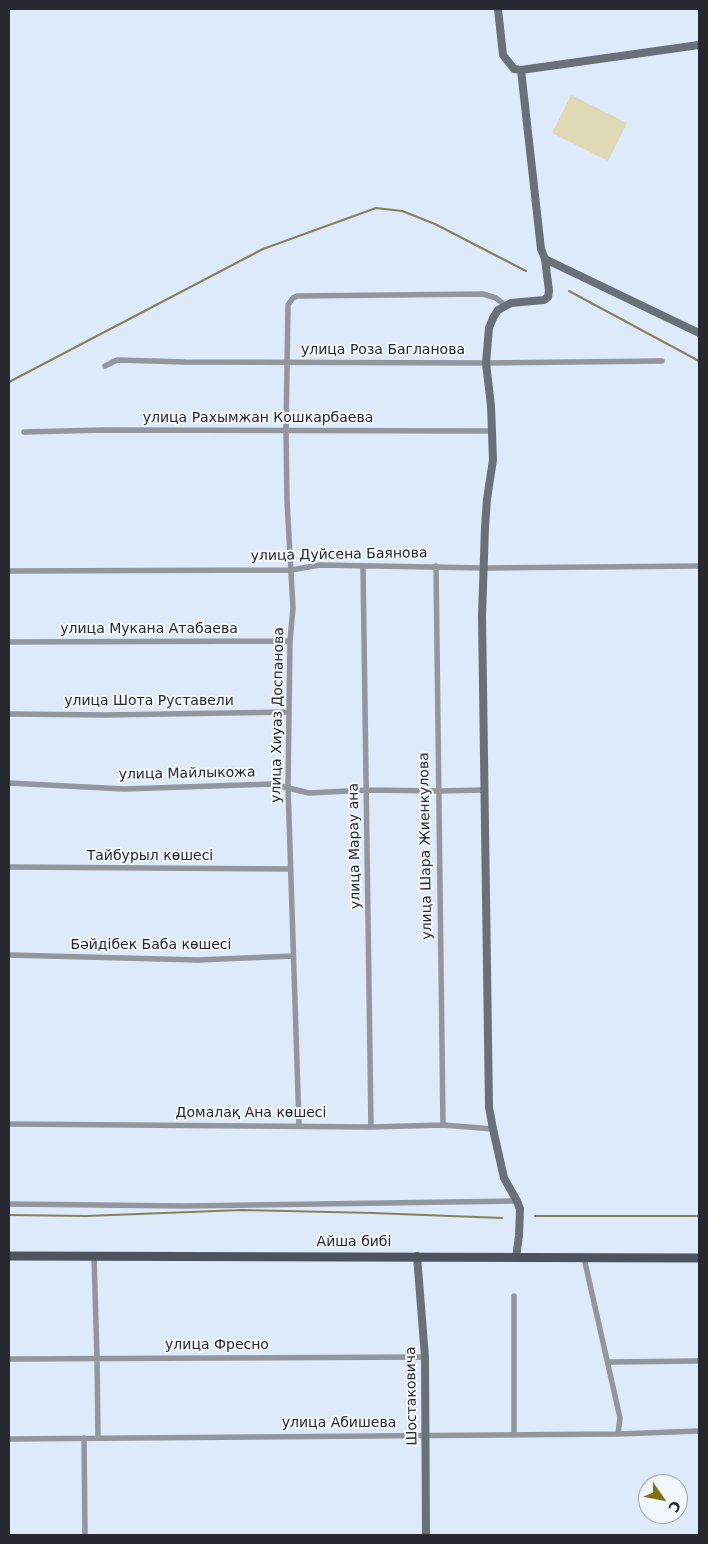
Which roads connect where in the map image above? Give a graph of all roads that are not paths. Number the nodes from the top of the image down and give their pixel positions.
1 (498, 9) edge
2 (699, 45) edge
3 (521, 70) junction
4 (545, 259) junction
5 (506, 306) junction
6 (699, 333) edge
7 (662, 361) dead end
8 (286, 362) junction
9 (486, 363) junction
10 (105, 366) dead end
11 (286, 430) junction
12 (492, 431) junction
13 (24, 432) dead end
14 (363, 566) junction
15 (436, 566) junction
16 (699, 566) edge
17 (484, 568) junction
18 (291, 570) junction
19 (9, 571) edge
20 (290, 641) junction
21 (9, 642) edge
22 (289, 712) junction
23 (9, 714) edge
24 (9, 783) edge
25 (288, 788) junction
26 (367, 790) junction
27 (485, 790) junction
28 (438, 791) junction
29 (9, 867) edge
30 (290, 869) junction
31 (9, 955) edge
32 (293, 956) junction
33 (9, 1124) edge
34 (299, 1125) junction
35 (443, 1125) junction
36 (371, 1127) junction
37 (493, 1129) junction
38 (517, 1201) junction
39 (9, 1204) edge
40 (9, 1256) edge
41 (94, 1256) junction
42 (417, 1256) junction
43 (516, 1257) junction
44 (584, 1258) junction
45 (699, 1258) edge
46 (514, 1296) dead end
47 (425, 1357) junction
48 (97, 1358) junction
49 (9, 1360) edge
50 (699, 1361) edge
51 (609, 1362) junction
52 (699, 1431) edge
53 (514, 1434) junction
54 (618, 1434) junction
55 (425, 1435) junction
56 (84, 1438) junction
57 (98, 1438) junction
58 (9, 1439) edge
59 (85, 1535) edge
60 (426, 1535) edge

1 - 3 street
2 - 3 street
3 - 4 street
4 - 5 street
4 - 6 street
5 - 8 street, улица Хиуаз Доспанова
5 - 9 street
7 - 9 street, улица Роза Багланова
8 - 9 street, улица Роза Багланова
8 - 10 street, улица Роза Багланова
8 - 11 street, улица Хиуаз Доспанова
9 - 12 street
11 - 12 street, улица Рахымжан Кошкарбаева
11 - 13 street, улица Рахымжан Кошкарбаева
11 - 18 street, улица Хиуаз Доспанова
12 - 17 street
14 - 15 street, улица Дуйсена Баянова
14 - 18 street, улица Дуйсена Баянова
14 - 26 street, улица Марау ана
15 - 17 street, улица Дуйсена Баянова
15 - 28 street, улица Шара Жиенкулова
16 - 17 street, улица Дуйсена Баянова
17 - 27 street
18 - 19 street, улица Дуйсена Баянова
18 - 20 street, улица Хиуаз Доспанова
20 - 21 street, улица Мукана Атабаева
20 - 22 street, улица Хиуаз Доспанова
22 - 23 street, улица Шота Руставели
22 - 25 street, улица Хиуаз Доспанова
24 - 25 street, улица Майлыкожа
25 - 26 street, улица Майлыкожа
25 - 30 street, улица Хиуаз Доспанова
26 - 28 street, улица Майлыкожа
26 - 36 street, улица Марау ана
27 - 28 street, улица Майлыкожа
27 - 37 street
28 - 35 street, улица Шара Жиенкулова
29 - 30 street, Тайбурыл көшесі
30 - 32 street, улица Хиуаз Доспанова
31 - 32 street, Бәйдібек Баба көшесі
32 - 34 street, улица Хиуаз Доспанова
33 - 34 street, Домалақ Ана көшесі
34 - 36 street, Домалақ Ана көшесі
35 - 36 street, Домалақ Ана көшесі
35 - 37 street, Домалақ Ана көшесі
37 - 38 street
38 - 39 street
38 - 43 street
40 - 41 main road, Айша бибі
41 - 42 main road, Айша бибі
41 - 48 street
42 - 43 main road, Айша бибі
42 - 47 street, Шостаковича
43 - 44 main road, Айша бибі
44 - 45 main road, Айша бибі
44 - 51 street
46 - 53 street
47 - 48 street, улица Фресно
47 - 55 street, Шостаковича
48 - 49 street, улица Фресно
48 - 57 street
50 - 51 street
51 - 54 street
52 - 54 street, улица Абишева
53 - 54 street, улица Абишева
53 - 55 street, улица Абишева
55 - 57 street, улица Абишева
55 - 60 street, Шостаковича
56 - 57 street, улица Абишева
56 - 58 street, улица Абишева
56 - 59 street

